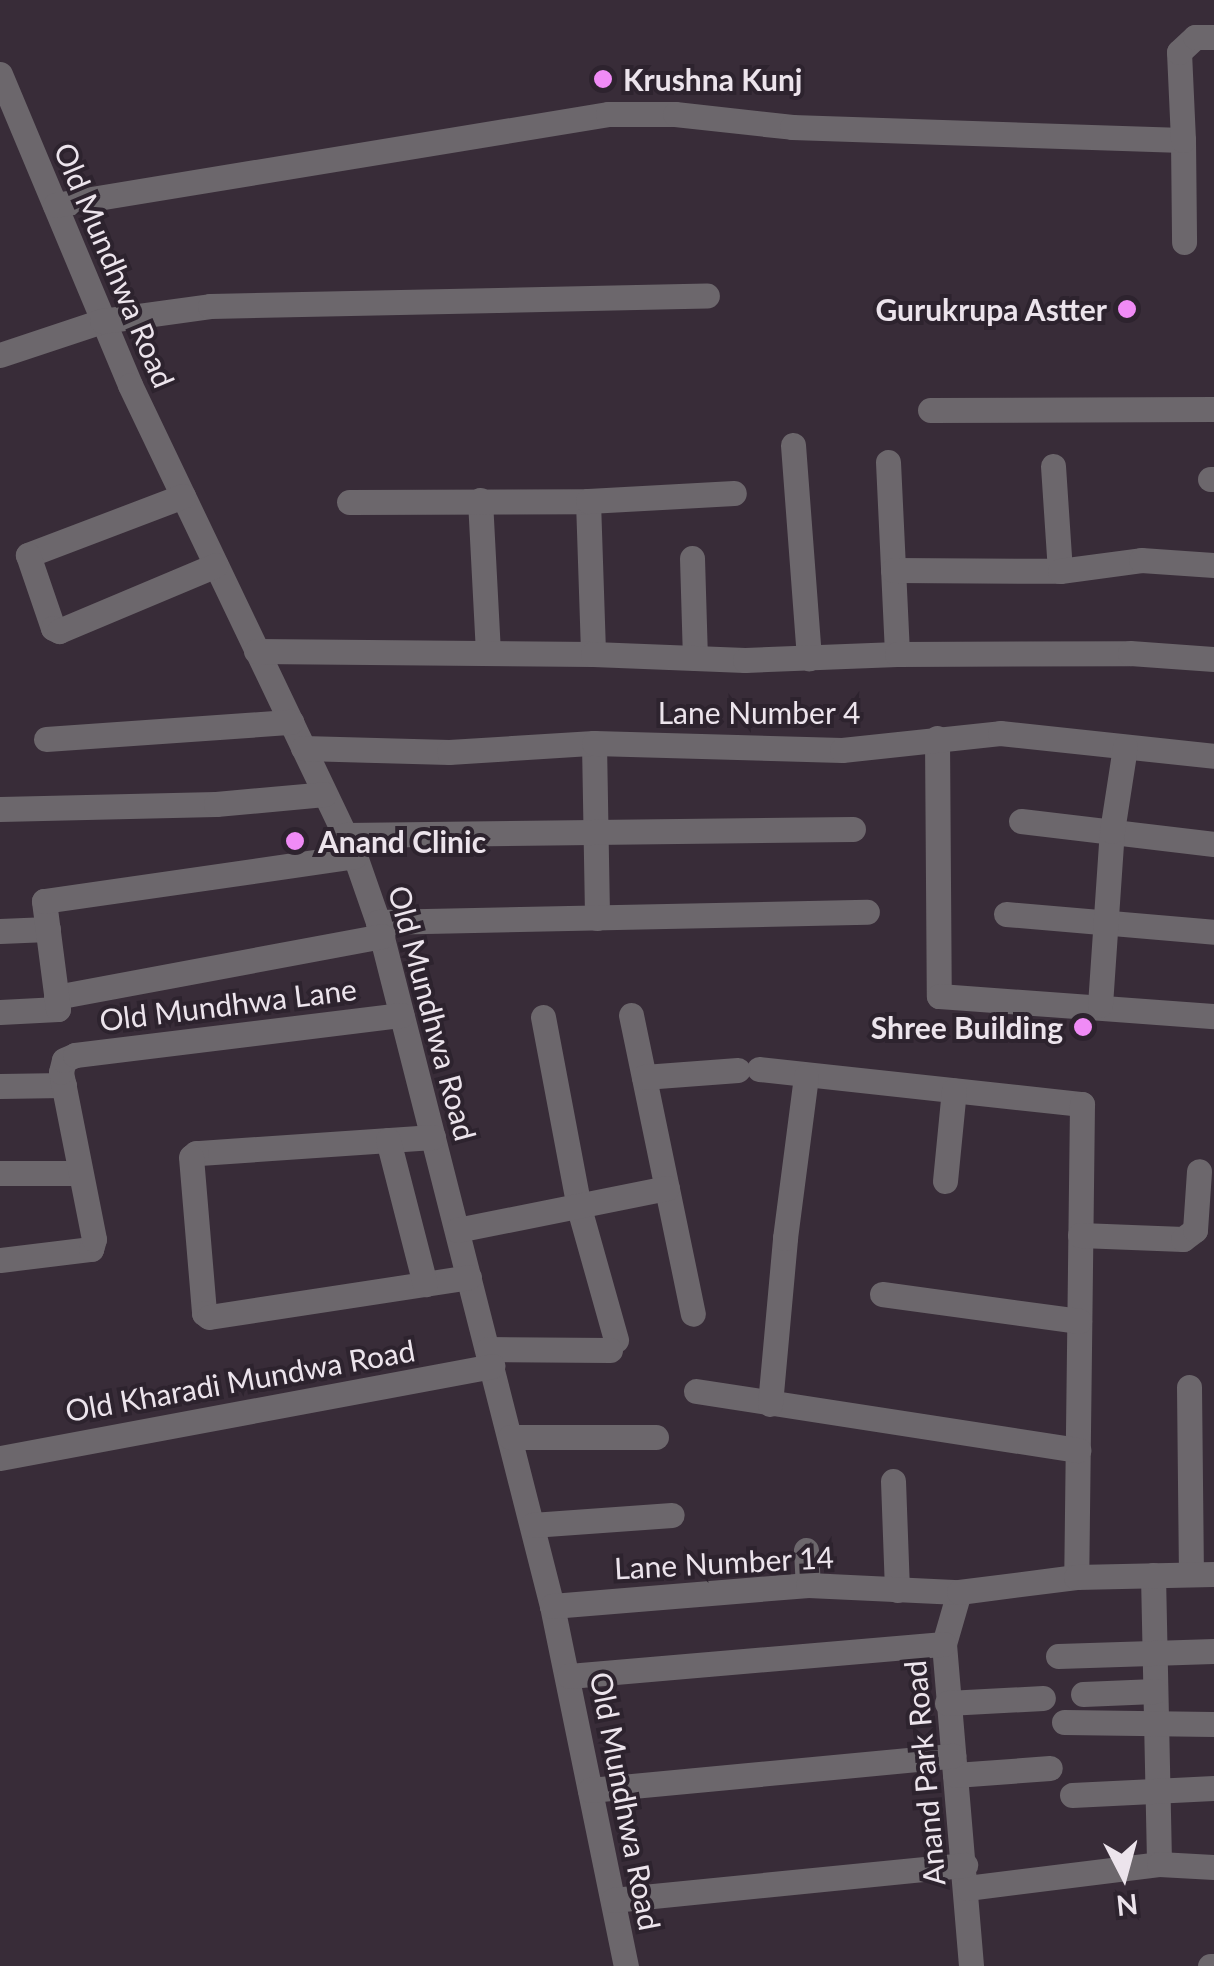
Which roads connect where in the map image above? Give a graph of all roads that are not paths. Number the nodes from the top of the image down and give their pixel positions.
1 (1214, 37) edge
2 (0, 74) edge
3 (1183, 140) junction
4 (55, 205) junction
5 (1184, 242) dead end
6 (707, 296) dead end
7 (102, 321) junction
8 (0, 355) edge
9 (1214, 409) edge
10 (930, 410) dead end
11 (793, 445) dead end
12 (888, 462) dead end
13 (1053, 466) dead end
14 (734, 493) dead end
15 (182, 496) junction
16 (480, 500) junction
17 (350, 502) dead end
18 (588, 502) junction
19 (692, 558) dead end
20 (216, 565) junction
21 (1214, 565) edge
22 (894, 570) junction
23 (1060, 571) junction
24 (256, 651) junction
25 (488, 653) junction
26 (593, 654) junction
27 (897, 654) junction
28 (695, 658) junction
29 (810, 658) junction
30 (1214, 659) edge
31 (291, 722) junction
32 (937, 738) junction
33 (46, 739) dead end
34 (594, 743) junction
35 (1126, 747) junction
36 (303, 748) junction
37 (1214, 756) edge
38 (325, 794) junction
39 (0, 809) edge
40 (1021, 822) dead end
41 (853, 830) dead end
42 (1112, 831) junction
43 (596, 832) junction
44 (1214, 844) edge
45 (350, 845) junction
46 (868, 912) dead end
47 (1006, 914) dead end
48 (597, 918) junction
49 (1106, 919) junction
50 (380, 928) junction
51 (48, 929) junction
52 (0, 930) edge
53 (1214, 932) edge
54 (56, 997) junction
55 (1100, 1004) junction
56 (0, 1012) edge
57 (402, 1015) junction
58 (631, 1015) dead end
59 (1214, 1016) edge
60 (544, 1017) dead end
61 (64, 1072) junction
62 (806, 1076) junction
63 (644, 1077) junction
64 (0, 1086) edge
65 (954, 1090) junction
66 (433, 1137) junction
67 (388, 1140) junction
68 (1199, 1170) dead end
69 (80, 1172) junction
70 (0, 1173) edge
71 (944, 1181) dead end
72 (667, 1188) junction
73 (579, 1208) junction
74 (457, 1230) junction
75 (1080, 1235) junction
76 (0, 1260) edge
77 (469, 1277) junction
78 (425, 1284) junction
79 (882, 1294) dead end
80 (693, 1314) dead end
81 (1079, 1321) junction
82 (490, 1358) junction
83 (1189, 1387) dead end
84 (696, 1391) dead end
85 (770, 1404) junction
86 (656, 1437) dead end
87 (510, 1438) junction
88 (1078, 1450) junction
89 (0, 1455) edge
90 (893, 1480) dead end
91 (672, 1514) dead end
92 (532, 1524) junction
93 (806, 1550) dead end
94 (1203, 1574) edge
95 (1153, 1575) junction
96 (1076, 1577) junction
97 (808, 1585) junction
98 (897, 1590) junction
99 (959, 1592) junction
100 (552, 1606) junction
101 (944, 1644) junction
102 (1154, 1651) junction
103 (1214, 1651) edge
104 (1058, 1656) dead end
105 (568, 1676) junction
106 (1155, 1691) junction
107 (1082, 1694) dead end
108 (1044, 1698) dead end
109 (948, 1703) junction
110 (1064, 1722) dead end
111 (1214, 1724) edge
112 (1156, 1726) junction
113 (954, 1766) junction
114 (1050, 1768) dead end
115 (1214, 1788) edge
116 (590, 1790) junction
117 (1157, 1791) junction
118 (1072, 1795) dead end
119 (1159, 1864) junction
120 (1214, 1867) edge
121 (966, 1877) junction
122 (613, 1900) junction
123 (626, 1966) edge
124 (971, 1966) edge

1 - 3 street
2 - 4 street, Old Mundhwa Road
3 - 4 street
3 - 5 street
4 - 7 street, Old Mundhwa Road
6 - 7 street
7 - 8 street
7 - 15 street, Old Mundhwa Road
9 - 10 street
11 - 29 street
12 - 22 street
13 - 23 street
14 - 18 street
15 - 20 street, Old Mundhwa Road
15 - 20 street
16 - 17 street
16 - 18 street
16 - 25 street
18 - 26 street
19 - 28 street
20 - 24 street, Old Mundhwa Road
21 - 23 street
22 - 23 street
22 - 27 street
24 - 25 street
24 - 31 street, Old Mundhwa Road
25 - 26 street
26 - 28 street
27 - 29 street
27 - 30 street
28 - 29 street
31 - 33 street
31 - 36 street, Old Mundhwa Road
32 - 34 street, Lane Number 4
32 - 35 street, Lane Number 4
32 - 55 street
34 - 36 street, Lane Number 4
34 - 43 street
35 - 37 street, Lane Number 4
35 - 42 street
36 - 38 street, Old Mundhwa Road
38 - 39 street
38 - 45 street, Old Mundhwa Road
40 - 42 street
41 - 43 street
42 - 44 street
42 - 49 street
43 - 45 street
43 - 48 street
45 - 50 street, Old Mundhwa Road
45 - 51 street
46 - 48 street
47 - 49 street
48 - 50 street
49 - 53 street
49 - 55 street
50 - 54 street
50 - 57 street, Old Mundhwa Road
51 - 52 street
51 - 54 street
54 - 56 street
55 - 59 street
57 - 61 street, Old Mundhwa Lane
57 - 66 street, Old Mundhwa Road
58 - 63 street
60 - 73 street
61 - 64 street, Old Mundhwa Lane
61 - 69 street
62 - 63 street
62 - 65 street
62 - 85 street
63 - 72 street
65 - 71 street
65 - 75 street
66 - 67 street
66 - 74 street, Old Mundhwa Road
67 - 78 street
67 - 78 street
68 - 75 street
69 - 70 street
69 - 76 street
72 - 73 street
72 - 80 street
73 - 74 street
73 - 82 street, Old Kharadi Mundwa Road
74 - 77 street, Old Mundhwa Road
75 - 81 street
77 - 78 street
77 - 82 street, Old Mundhwa Road
79 - 81 street
81 - 88 street
82 - 87 street, Old Mundhwa Road
82 - 89 street, Old Kharadi Mundwa Road
83 - 94 street
84 - 85 street
85 - 88 street
86 - 87 street
87 - 92 street, Old Mundhwa Road
88 - 96 street
90 - 98 street
91 - 92 street
92 - 100 street, Old Mundhwa Road
93 - 97 street
94 - 95 street
95 - 96 street
95 - 102 street
96 - 99 street
97 - 98 street, Lane Number 14
97 - 100 street, Lane Number 14
98 - 99 street, Lane Number 14
99 - 101 street, Anand Park Road
100 - 105 street, Old Mundhwa Road
101 - 105 street
101 - 109 street, Anand Park Road
102 - 103 street
102 - 104 street
102 - 106 street
105 - 116 street, Old Mundhwa Road
106 - 107 street
106 - 112 street
108 - 109 street
109 - 113 street, Anand Park Road
110 - 112 street
111 - 112 street
112 - 117 street
113 - 114 street
113 - 116 street
113 - 121 street, Anand Park Road
115 - 117 street
116 - 122 street, Old Mundhwa Road
117 - 118 street
117 - 119 street
119 - 120 street
119 - 121 street
121 - 122 street
121 - 124 street, Anand Park Road
122 - 123 street, Old Mundhwa Road

